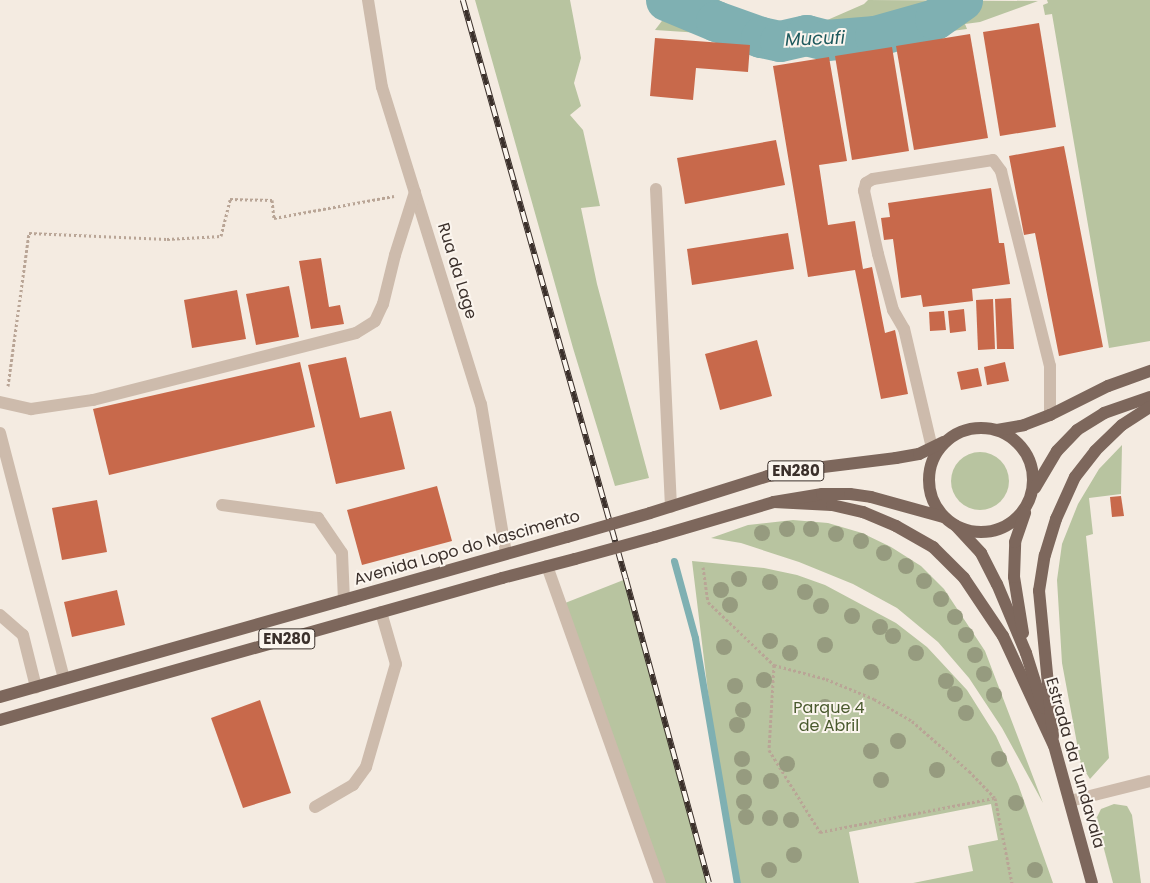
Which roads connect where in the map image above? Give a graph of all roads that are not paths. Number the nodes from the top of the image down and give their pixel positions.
1 (368, 0) edge
2 (656, 189) dead end
3 (416, 192) junction
4 (1150, 371) edge
5 (1150, 398) edge
6 (3, 403) edge
7 (1150, 407) edge
8 (1050, 415) junction
9 (996, 430) junction
10 (0, 433) edge
11 (944, 442) junction
12 (932, 448) junction
13 (1033, 490) junction
14 (774, 502) junction
15 (222, 505) dead end
16 (1028, 506) junction
17 (670, 507) junction
18 (943, 516) junction
19 (956, 526) junction
20 (506, 553) junction
21 (547, 566) junction
22 (344, 600) junction
23 (381, 612) junction
24 (0, 615) edge
25 (1026, 653) junction
26 (64, 679) junction
27 (36, 687) junction
28 (0, 697) edge
29 (0, 720) edge
30 (1054, 746) junction
31 (1150, 781) edge
32 (1070, 801) junction
33 (316, 808) dead end
34 (660, 883) edge
35 (1092, 883) edge

1 - 3 street, Rua da Lage
2 - 17 street
3 - 6 street
3 - 20 street, Rua da Lage
4 - 8 main road
5 - 13 main road
7 - 30 main road
8 - 9 main road
8 - 12 street
9 - 11 main road
9 - 13 main road
10 - 26 street
11 - 12 main road, Avenida Lopo do Nascimento / EN280
11 - 18 main road
12 - 17 main road, Avenida Lopo do Nascimento / EN280
13 - 16 main road
14 - 18 main road, EN280
14 - 21 main road, EN280, bridge
14 - 30 main road
15 - 22 street
16 - 19 main road
16 - 25 main road, Estrada da Tundavala
17 - 20 main road, Avenida Lopo do Nascimento / EN280, bridge
18 - 19 main road
19 - 25 main road, Estrada da Tundavala
20 - 22 main road, Avenida Lopo do Nascimento / EN280
21 - 23 main road, EN280
21 - 34 street
22 - 26 main road, Avenida Lopo do Nascimento / EN280
23 - 29 main road, EN280
23 - 33 street
24 - 27 street
25 - 30 main road, Estrada da Tundavala
26 - 27 main road, Avenida Lopo do Nascimento / EN280
27 - 28 main road, Avenida Lopo do Nascimento / EN280
30 - 32 main road, Estrada da Tundavala
31 - 32 street
32 - 35 main road, Estrada da Tundavala

